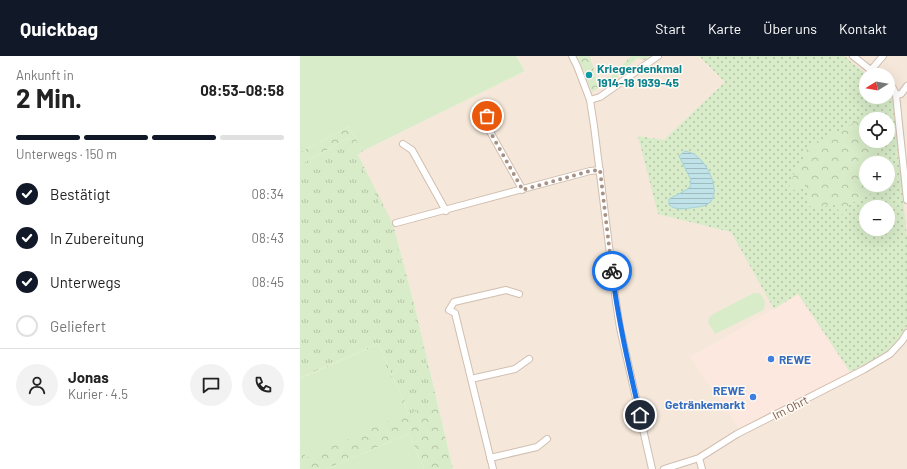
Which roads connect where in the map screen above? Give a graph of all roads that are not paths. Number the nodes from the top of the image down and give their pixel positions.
1 (572, 56) edge
2 (658, 56) edge
3 (853, 56) edge
4 (883, 56) edge
5 (868, 68) edge
6 (873, 68) edge
7 (907, 86) edge
8 (896, 95) joint
9 (590, 100) junction
10 (487, 116) dead end
11 (907, 132) edge
12 (900, 133) junction
13 (402, 144) dead end
14 (600, 170) junction
15 (522, 190) junction
16 (907, 200) edge
17 (446, 211) junction
18 (396, 224) dead end
19 (518, 294) dead end
20 (907, 333) edge
21 (529, 359) dead end
22 (471, 380) junction
23 (547, 439) dead end
24 (490, 458) junction
25 (699, 458) junction
26 (493, 469) edge
27 (652, 469) edge
28 (664, 469) edge
29 (702, 469) edge

1 - 9 street
2 - 9 street
3 - 5 street
4 - 6 street
7 - 8 street
8 - 12 street
9 - 14 street
10 - 15 street
11 - 12 street
12 - 16 street
13 - 17 street
14 - 15 street
14 - 27 street
15 - 17 street
17 - 18 street
19 - 22 street
20 - 25 street, Im Ohrt
21 - 22 street
22 - 24 street
23 - 24 street
24 - 26 street
25 - 28 street, Im Ohrt
25 - 29 street

